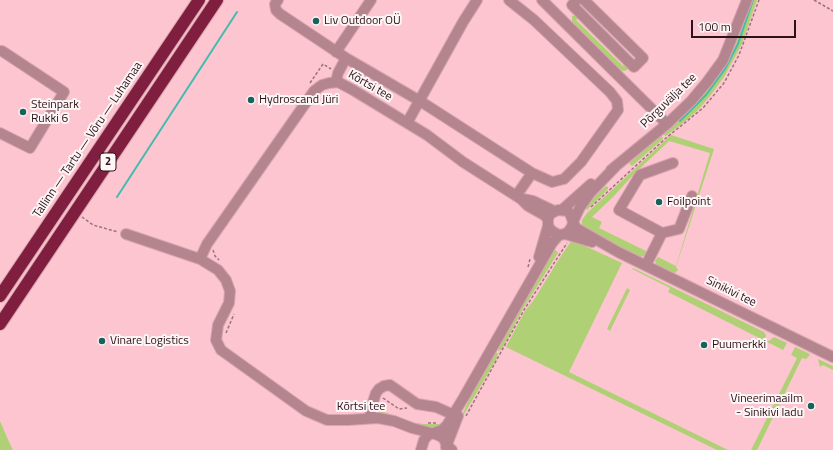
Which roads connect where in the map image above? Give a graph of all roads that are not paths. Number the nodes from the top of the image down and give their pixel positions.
1 (198, 0) edge
2 (217, 0) edge
3 (278, 0) edge
4 (371, 0) edge
5 (477, 0) edge
6 (509, 0) edge
7 (542, 0) edge
8 (584, 0) edge
9 (747, 0) edge
10 (576, 4) edge
11 (563, 21) junction
12 (0, 51) edge
13 (336, 52) junction
14 (346, 58) junction
15 (634, 66) junction
16 (337, 78) junction
17 (622, 80) junction
18 (420, 101) junction
19 (408, 123) junction
20 (667, 124) junction
21 (0, 133) edge
22 (673, 163) dead end
23 (616, 166) junction
24 (532, 173) junction
25 (692, 196) dead end
26 (518, 198) junction
27 (559, 210) junction
28 (573, 222) junction
29 (548, 223) junction
30 (662, 233) junction
31 (126, 234) road end
32 (564, 237) junction
33 (38, 239) junction
34 (618, 252) junction
35 (200, 259) junction
36 (646, 266) junction
37 (529, 274) junction
38 (0, 286) edge
39 (0, 296) edge
40 (0, 324) edge
41 (833, 357) edge
42 (464, 397) junction
43 (454, 415) junction
44 (372, 418) junction
45 (412, 428) junction
46 (435, 434) junction
47 (423, 448) edge
48 (448, 448) edge

1 - 33 highway, Tallinn — Tartu — Võru — Luhamaa / 2
2 - 40 highway, 2
3 - 13 street
4 - 13 street
5 - 18 street
6 - 24 street
7 - 11 street
8 - 15 street
9 - 20 street, Põrguvälja tee
10 - 11 street
10 - 15 street
11 - 17 street
12 - 21 street
13 - 14 street
14 - 16 street
14 - 18 street
15 - 17 street
16 - 19 street, Kõrtsi tee
16 - 35 street, Kõrtsi tee
17 - 20 street
18 - 19 street
18 - 24 street
19 - 26 street, Kõrtsi tee
20 - 23 street, Põrguvälja tee
22 - 30 street
23 - 27 street, Põrguvälja tee
23 - 28 street, Põrguvälja tee
24 - 26 street
25 - 30 street
26 - 27 street, Kõrtsi tee
26 - 29 street, Kõrtsi tee
27 - 28 street
27 - 29 street
28 - 32 street
28 - 34 street, Sinikivi tee
29 - 32 street
29 - 37 street
30 - 36 street
31 - 35 street, Kõrtsi tee
32 - 34 street, Sinikivi tee
32 - 37 street
33 - 38 street
33 - 39 highway, Tallinn — Tartu — Võru — Luhamaa / 2
34 - 36 street, Sinikivi tee
35 - 44 street, Kõrtsi tee
36 - 41 street, Sinikivi tee
37 - 42 street
42 - 43 street
42 - 48 street
43 - 44 street
43 - 46 street
44 - 45 street, Kõrtsi tee
45 - 46 street, Kõrtsi tee
45 - 47 street
46 - 47 street
46 - 48 street

